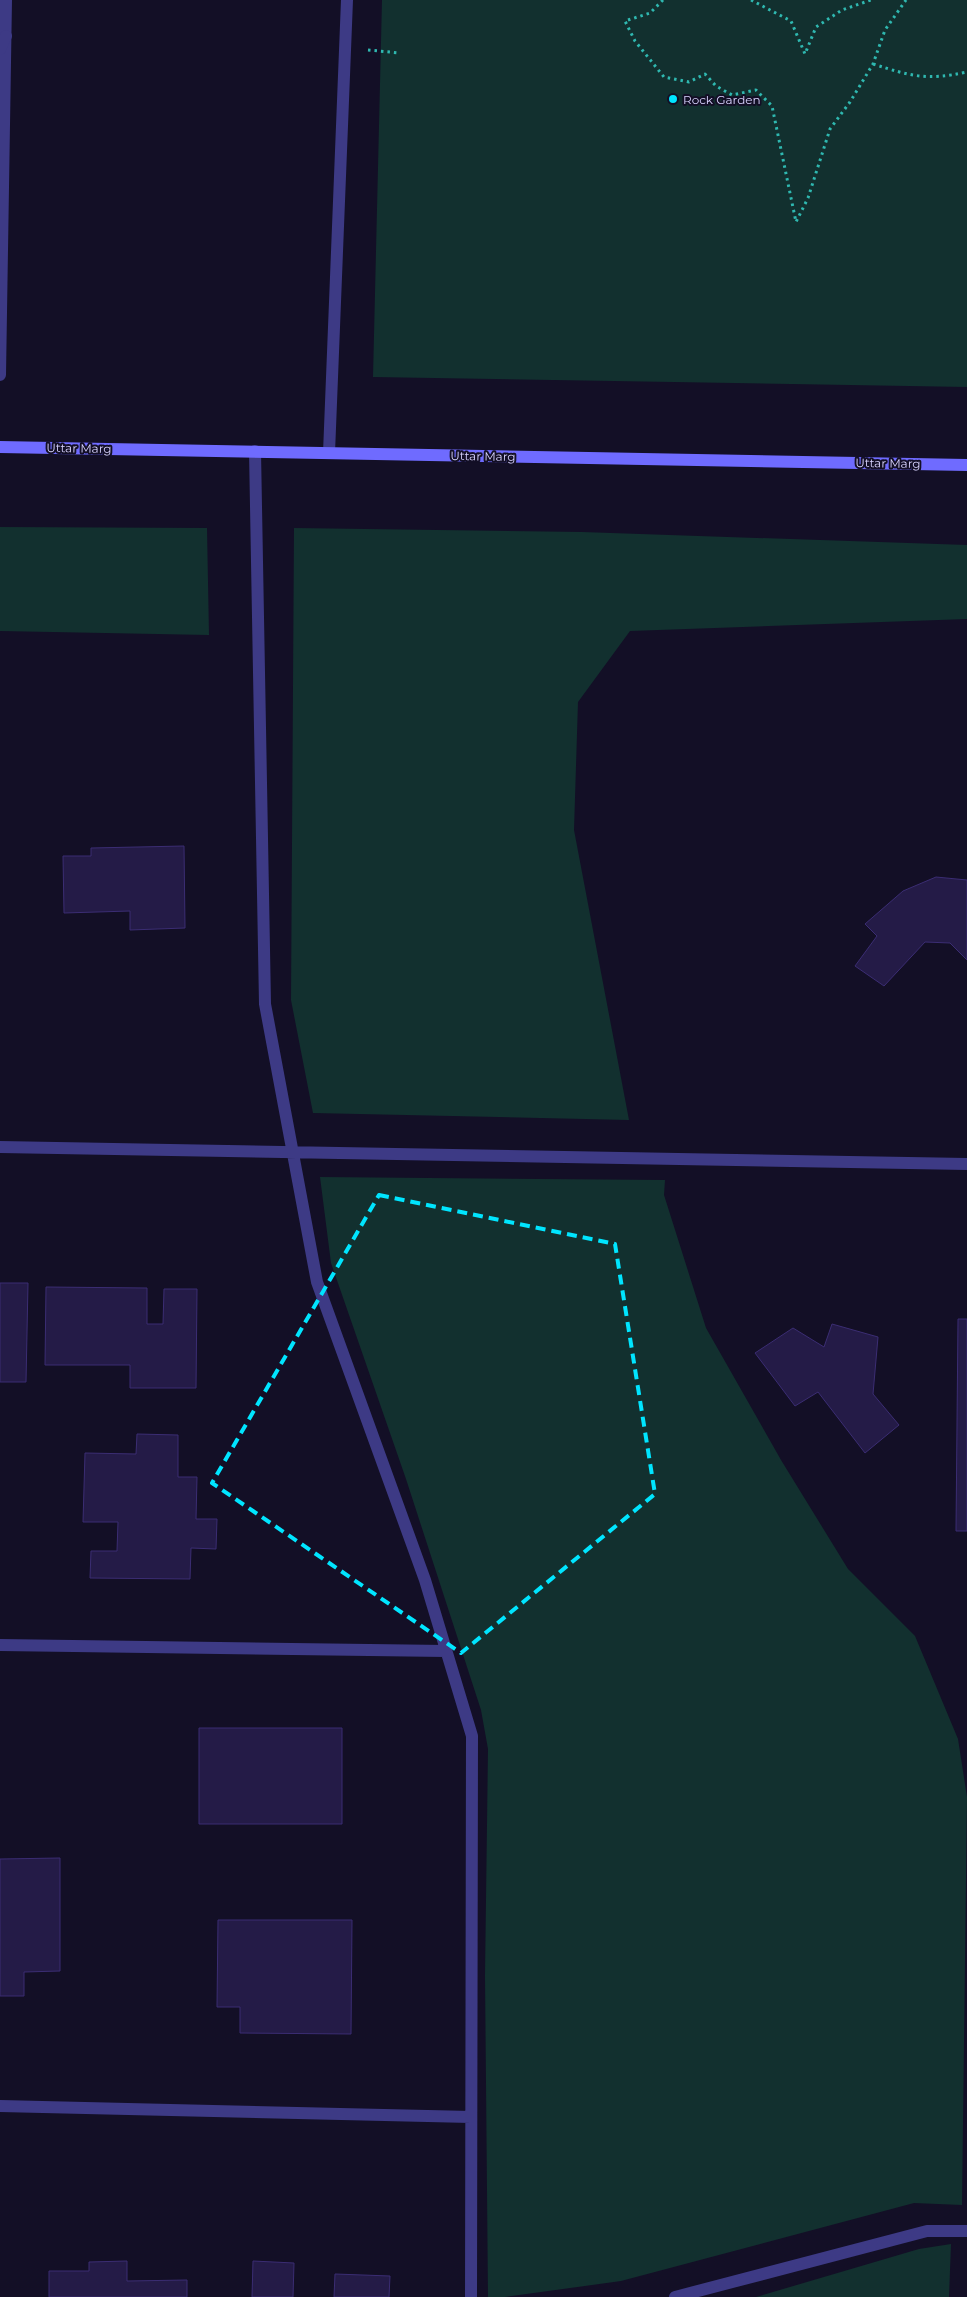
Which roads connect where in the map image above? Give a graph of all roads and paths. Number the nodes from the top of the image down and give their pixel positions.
1 (6, 0) edge
2 (347, 0) edge
3 (662, 0) edge
4 (750, 0) edge
5 (871, 0) edge
6 (906, 0) edge
7 (6, 36) junction
8 (345, 48) junction
9 (0, 49) edge
10 (400, 53) dead end
11 (873, 64) junction
12 (967, 72) edge
13 (0, 375) edge
14 (0, 447) edge
15 (255, 451) junction
16 (329, 453) junction
17 (967, 465) edge
18 (0, 1148) edge
19 (292, 1152) junction
20 (967, 1164) edge
21 (0, 1645) edge
22 (446, 1651) junction
23 (0, 2106) edge
24 (471, 2117) junction
25 (967, 2231) edge
26 (471, 2297) edge
27 (675, 2297) edge

1 - 7 street
2 - 8 street
3 - 11 path
4 - 5 path
6 - 11 path
7 - 9 street
7 - 13 street
8 - 10 path
8 - 16 street
11 - 12 path
14 - 15 main road, Uttar Marg
15 - 16 main road, Uttar Marg
15 - 19 street
16 - 17 main road, Uttar Marg
18 - 19 street
19 - 20 street
19 - 22 street
21 - 22 street
22 - 24 street
23 - 24 street
24 - 26 street
25 - 27 street

